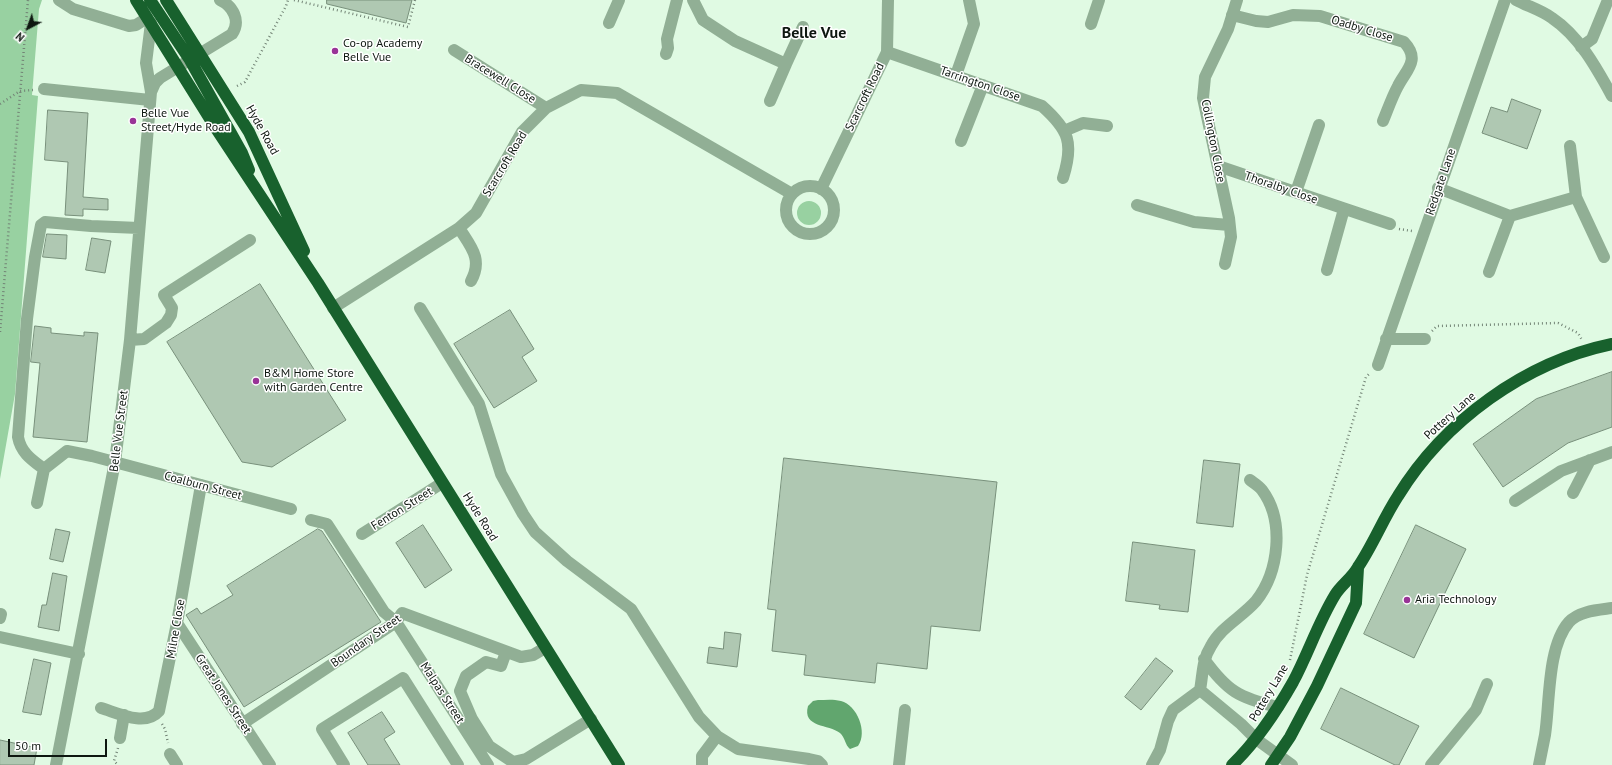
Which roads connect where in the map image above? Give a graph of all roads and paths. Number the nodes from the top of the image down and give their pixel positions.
1 (28, 0) edge
2 (58, 0) edge
3 (136, 0) edge
4 (150, 0) edge
5 (166, 0) edge
6 (220, 0) edge
7 (288, 0) edge
8 (294, 0) edge
9 (415, 0) edge
10 (619, 0) edge
11 (677, 0) edge
12 (693, 0) edge
13 (888, 0) edge
14 (969, 0) edge
15 (1099, 0) edge
16 (1237, 0) edge
17 (1505, 0) edge
18 (1516, 0) edge
19 (1608, 0) edge
20 (1232, 15) junction
21 (149, 20) junction
22 (609, 23) dead end
23 (1091, 24) dead end
24 (803, 27) dead end
25 (1581, 47) junction
26 (454, 50) dead end
27 (887, 52) junction
28 (201, 54) junction
29 (666, 54) dead end
30 (190, 60) junction
31 (786, 64) junction
32 (178, 67) junction
33 (956, 75) junction
34 (983, 85) junction
35 (237, 86) dead end
36 (44, 89) dead end
37 (20, 92) junction
38 (150, 96) junction
39 (1612, 96) edge
40 (770, 102) dead end
41 (0, 104) edge
42 (546, 108) junction
43 (1383, 121) dead end
44 (1318, 125) dead end
45 (1107, 126) dead end
46 (1064, 130) junction
47 (962, 141) dead end
48 (1570, 146) dead end
49 (1218, 166) junction
50 (1063, 178) dead end
51 (1438, 188) junction
52 (821, 189) junction
53 (1296, 192) junction
54 (792, 194) junction
55 (261, 197) junction
56 (1576, 197) junction
57 (1137, 205) dead end
58 (1344, 209) junction
59 (1510, 216) junction
60 (1390, 224) joint
61 (1230, 225) junction
62 (139, 228) junction
63 (459, 228) junction
64 (1423, 231) junction
65 (250, 240) dead end
66 (1604, 257) dead end
67 (1225, 264) dead end
68 (1327, 270) dead end
69 (1489, 272) dead end
70 (471, 281) dead end
71 (318, 283) junction
72 (333, 308) junction
73 (420, 308) dead end
74 (0, 332) edge
75 (1386, 339) junction
76 (1425, 339) joint
77 (130, 340) junction
78 (1612, 344) edge
79 (1588, 351) junction
80 (1378, 365) joint
81 (1612, 452) edge
82 (1590, 460) junction
83 (115, 462) junction
84 (44, 469) junction
85 (1250, 480) dead end
86 (442, 483) junction
87 (201, 485) junction
88 (1572, 493) dead end
89 (1515, 501) dead end
90 (37, 503) dead end
91 (291, 509) dead end
92 (311, 520) dead end
93 (362, 534) dead end
94 (1358, 568) junction
95 (1612, 608) edge
96 (396, 622) junction
97 (177, 623) junction
98 (0, 637) edge
99 (546, 648) junction
100 (506, 652) junction
101 (79, 654) junction
102 (1204, 659) junction
103 (1293, 682) junction
104 (1487, 684) dead end
105 (1200, 690) junction
106 (1278, 707) junction
107 (101, 708) dead end
108 (905, 710) dead end
109 (124, 715) junction
110 (156, 715) junction
111 (591, 720) junction
112 (242, 724) junction
113 (717, 736) junction
114 (120, 738) joint
115 (1256, 739) junction
116 (170, 754) joint
117 (1278, 754) junction
118 (56, 765) edge
119 (118, 765) edge
120 (177, 765) edge
121 (270, 765) edge
122 (344, 765) edge
123 (458, 765) edge
124 (488, 765) edge
125 (619, 765) edge
126 (702, 765) edge
127 (822, 765) edge
128 (898, 765) edge
129 (1152, 765) edge
130 (1232, 765) edge
131 (1271, 765) edge
132 (1292, 765) edge
133 (1431, 765) edge
134 (1539, 765) edge

1 - 37 path
2 - 21 street
3 - 21 highway, Hyde Road
4 - 30 highway, Hyde Road
5 - 28 highway, Hyde Road
6 - 28 street
7 - 35 path
8 - 9 path
10 - 22 street
11 - 29 street
12 - 31 street
13 - 27 street, Scarcroft Road
14 - 33 street
15 - 23 street
16 - 20 street, Collington Close
17 - 51 street, Redgate Lane
18 - 25 street
19 - 25 street
20 - 43 street, Oadby Close
20 - 49 street, Collington Close
21 - 32 highway, Hyde Road
21 - 38 street, Belle Vue Street
24 - 31 street
25 - 39 street
26 - 42 street, Bracewell Close
27 - 33 street, Tarrington Close
27 - 52 street, Scarcroft Road
28 - 30 street
28 - 71 highway, Hyde Road
30 - 32 street
30 - 55 highway, Hyde Road
31 - 40 street
32 - 38 street
32 - 55 highway, Hyde Road
33 - 34 street, Tarrington Close
34 - 46 street, Tarrington Close
34 - 47 street
36 - 38 street
37 - 41 path
37 - 74 path
38 - 62 street, Belle Vue Street
42 - 54 street, Scarcroft Road
42 - 63 street, Scarcroft Road
44 - 53 street
45 - 46 street
46 - 50 street, Tarrington Close
48 - 56 street
49 - 53 street, Thoralby Close
49 - 61 street, Collington Close
51 - 59 street
51 - 64 street, Redgate Lane
52 - 54 street
52 - 54 street
53 - 58 street, Thoralby Close
55 - 71 highway, Hyde Road
56 - 59 street
56 - 66 street
57 - 61 street
58 - 60 street, Thoralby Close
58 - 68 street
59 - 69 street
60 - 64 path
61 - 67 street, Collington Close
62 - 77 street, Belle Vue Street
62 - 84 street
63 - 70 street
63 - 72 street, Scarcroft Road
64 - 75 street, Redgate Lane
65 - 77 street
71 - 72 highway, Hyde Road
72 - 86 highway, Hyde Road
73 - 113 street
75 - 76 street
75 - 80 street, Redgate Lane
76 - 79 path
77 - 83 street, Belle Vue Street
78 - 79 highway, Pottery Lane
79 - 94 highway, Pottery Lane
80 - 103 path
81 - 82 street
82 - 88 street
82 - 89 street
83 - 84 street, Coalburn Street
83 - 87 street, Coalburn Street
83 - 101 street, Belle Vue Street
84 - 90 street
85 - 102 street
86 - 93 street, Fenton Street
86 - 99 highway, Hyde Road
87 - 91 street, Coalburn Street
87 - 97 street, Milne Close
92 - 96 street, Malpas Street
94 - 103 highway, Pottery Lane
94 - 117 highway, Pottery Lane
95 - 134 street
96 - 100 street, Boundary Street
96 - 112 street, Boundary Street
96 - 124 street, Malpas Street
97 - 110 street, Milne Close
97 - 112 street, Great Jones Street
98 - 101 street
99 - 100 street, Boundary Street
99 - 111 highway, Hyde Road
100 - 111 street
101 - 118 street, Belle Vue Street
102 - 105 street
102 - 106 street
103 - 106 highway, Pottery Lane
104 - 133 street
105 - 115 street
105 - 129 street
106 - 115 highway, Pottery Lane
107 - 109 street
108 - 128 street
109 - 110 street
109 - 114 street
110 - 116 path
111 - 125 highway, Hyde Road
112 - 121 street, Great Jones Street
113 - 126 street
113 - 127 street
114 - 119 path
115 - 117 street
115 - 130 highway, Pottery Lane
116 - 120 street
117 - 131 highway, Pottery Lane
117 - 132 street
122 - 123 street

